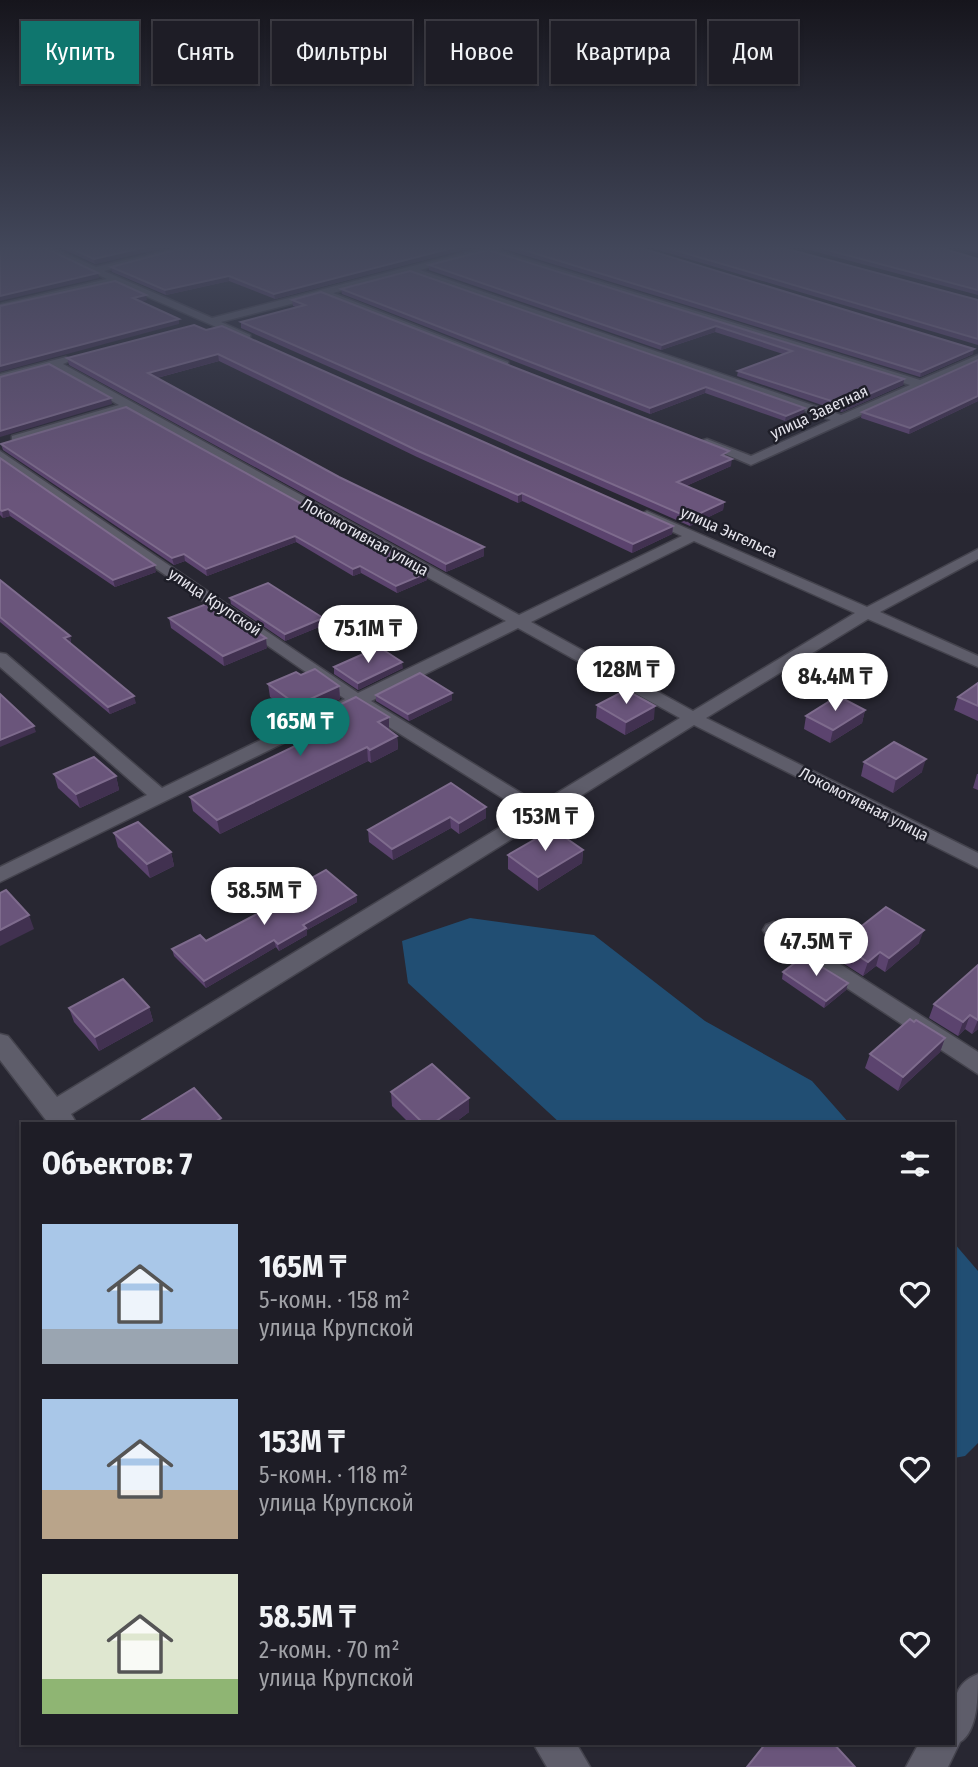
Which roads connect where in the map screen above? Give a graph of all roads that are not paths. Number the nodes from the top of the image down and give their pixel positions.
1 (220, 329) edge
2 (417, 329) edge
3 (582, 329) edge
4 (749, 329) edge
5 (262, 344) edge
6 (965, 346) edge
7 (978, 350) edge
8 (78, 356) edge
9 (978, 358) edge
10 (52, 363) junction
11 (518, 369) edge
12 (0, 376) edge
13 (920, 384) junction
14 (128, 405) junction
15 (840, 419) junction
16 (686, 436) edge
17 (0, 444) edge
18 (0, 455) edge
19 (630, 508) edge
20 (693, 536) junction
21 (978, 553) edge
22 (867, 613) junction
23 (517, 621) junction
24 (0, 658) edge
25 (978, 662) edge
26 (356, 699) junction
27 (693, 718) junction
28 (160, 797) junction
29 (540, 813) junction
30 (978, 861) edge
31 (0, 875) edge
32 (774, 930) dead end
33 (0, 1043) edge
34 (978, 1065) edge
35 (59, 1117) edge
36 (978, 1692) edge
37 (955, 1726) edge
38 (554, 1745) edge
39 (941, 1745) edge
40 (571, 1767) edge
41 (925, 1767) edge

1 - 5 street
2 - 11 street
3 - 15 street
4 - 13 street
6 - 7 street
8 - 10 street
9 - 13 street, улица Заветная
10 - 12 street
10 - 14 street, Локомотивная улица
13 - 15 street, улица Заветная
14 - 17 street
14 - 23 street, Локомотивная улица
15 - 16 street, улица Заветная
18 - 26 street, улица Крупской
19 - 20 street, улица Энгельса
20 - 22 street, улица Энгельса
20 - 23 street
21 - 22 street
22 - 25 street, улица Энгельса
22 - 27 street
23 - 26 street
23 - 27 street, Локомотивная улица
24 - 28 street
26 - 28 street
26 - 29 street, улица Крупской
27 - 29 street
27 - 30 street, Локомотивная улица
28 - 31 street
29 - 35 street
32 - 34 street
33 - 35 street
36 - 37 street
38 - 40 street
39 - 41 street

